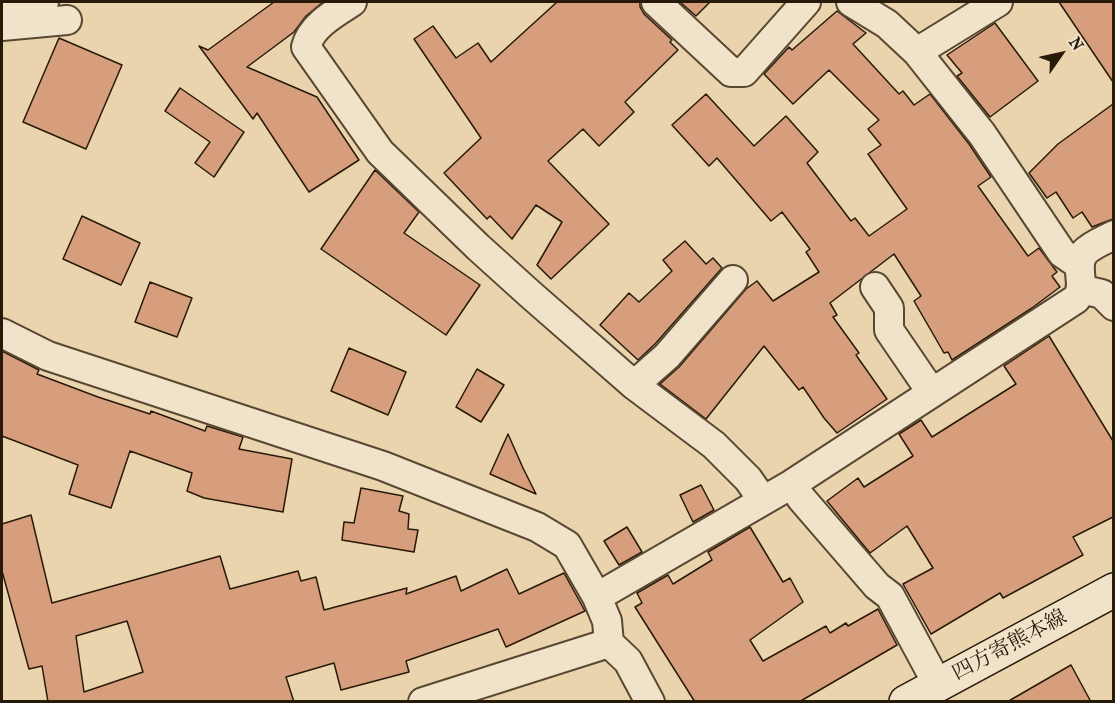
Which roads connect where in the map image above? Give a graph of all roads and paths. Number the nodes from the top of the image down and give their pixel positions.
1 (44, 2) edge
2 (352, 2) edge
3 (656, 2) edge
4 (851, 2) edge
5 (998, 2) edge
6 (793, 6) edge
7 (2, 10) edge
8 (68, 20) dead end
9 (2, 26) edge
10 (917, 52) junction
11 (1113, 235) edge
12 (1079, 277) junction
13 (733, 280) dead end
14 (875, 287) dead end
15 (1113, 306) edge
16 (2, 333) edge
17 (634, 385) junction
18 (932, 393) junction
19 (792, 484) junction
20 (762, 499) junction
21 (1113, 590) edge
22 (597, 597) junction
23 (609, 643) junction
24 (938, 685) junction
25 (423, 702) edge
26 (650, 702) edge
27 (906, 702) edge

1 - 7 street
2 - 17 street
3 - 6 street
4 - 10 street
5 - 10 street
8 - 9 street
10 - 12 street
11 - 12 street
12 - 15 street
12 - 18 street
13 - 17 street
14 - 18 street
16 - 22 street
17 - 20 street
18 - 19 street
19 - 20 street
19 - 24 street
20 - 22 street
21 - 24 main road, 四方寄熊本線
22 - 23 street
23 - 25 street
23 - 26 street
24 - 27 main road, 四方寄熊本線

